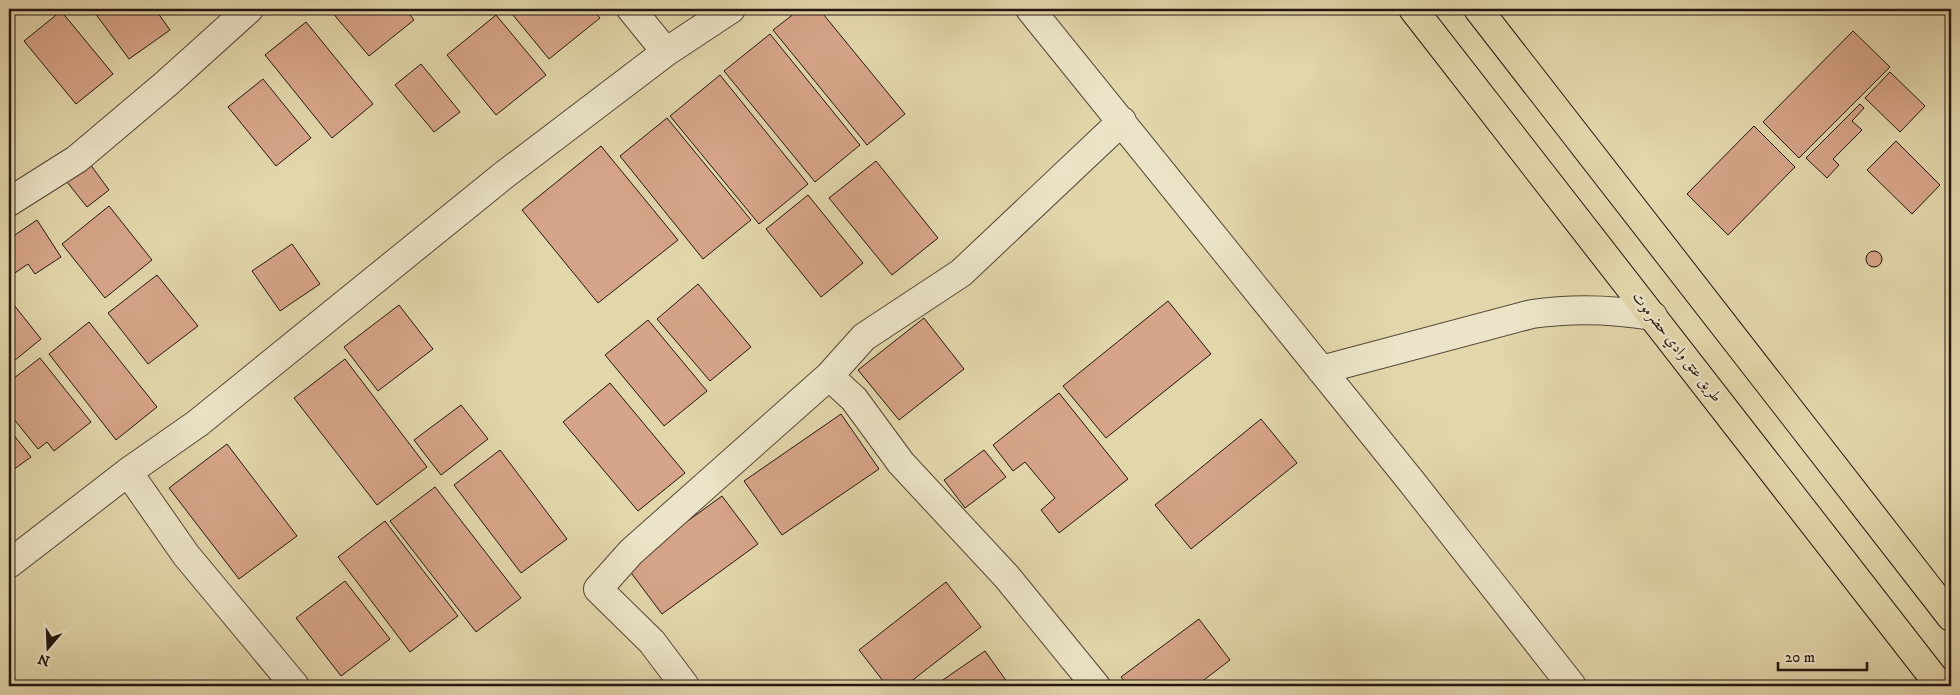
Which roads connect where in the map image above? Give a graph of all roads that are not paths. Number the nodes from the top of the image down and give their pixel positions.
1 (249, 9) edge
2 (631, 9) edge
3 (731, 9) edge
4 (1030, 9) edge
5 (1412, 9) edge
6 (1478, 9) edge
7 (666, 52) junction
8 (1122, 121) junction
9 (9, 177) edge
10 (41, 181) junction
11 (9, 202) edge
12 (1653, 316) junction
13 (1321, 370) junction
14 (829, 376) junction
15 (128, 472) junction
16 (9, 564) edge
17 (1951, 617) edge
18 (295, 686) edge
19 (685, 686) edge
20 (1096, 686) edge
21 (1572, 686) edge
22 (1940, 686) edge

1 - 10 street
2 - 7 street
3 - 7 street
4 - 8 street
5 - 12 main road, طريق عتق وادي حضرموت
6 - 17 main road
7 - 15 street
8 - 13 street
8 - 14 street
9 - 10 street
10 - 11 street
12 - 13 street
12 - 22 main road, طريق عتق وادي حضرموت
13 - 21 street
14 - 19 street
14 - 20 street
15 - 16 street
15 - 18 street

